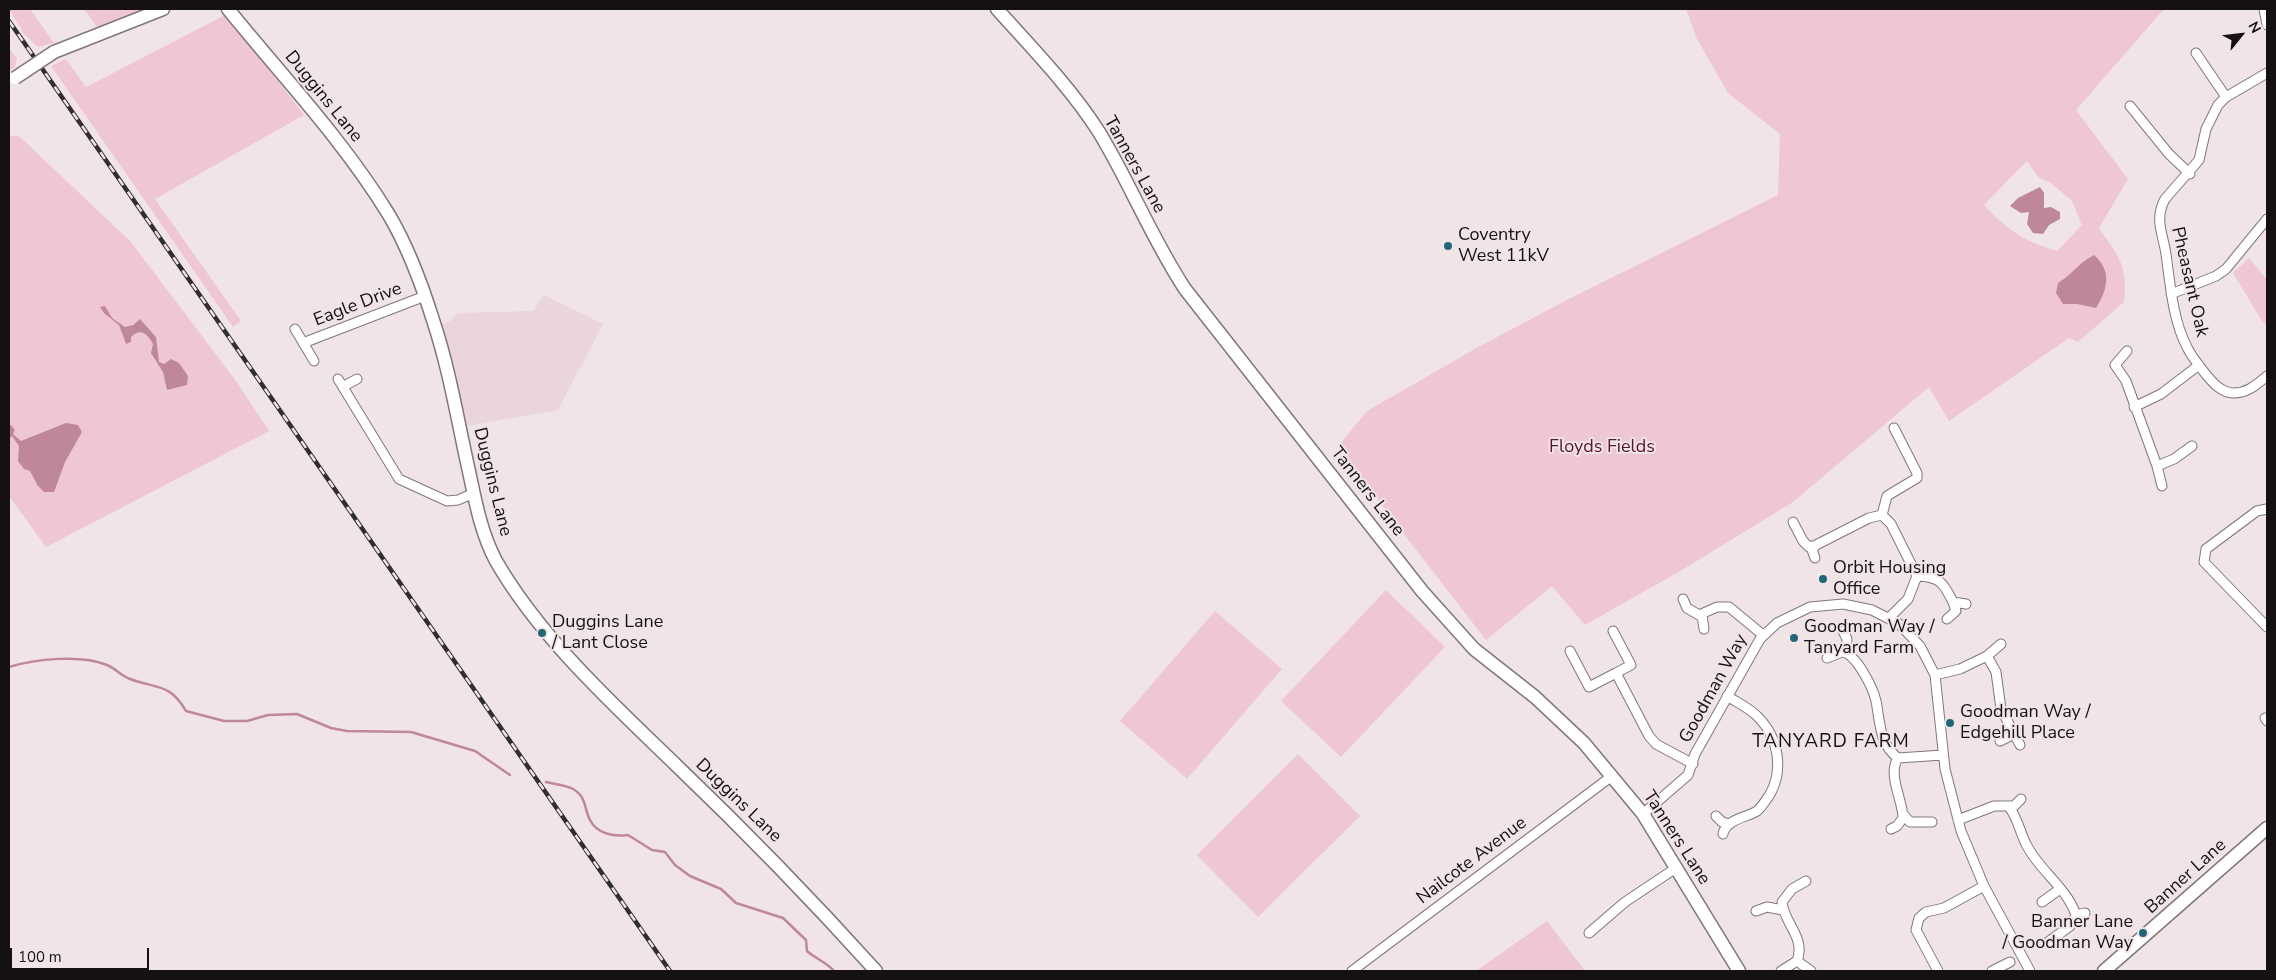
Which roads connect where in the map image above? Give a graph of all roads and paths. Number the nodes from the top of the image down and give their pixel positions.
1 (163, 9) edge
2 (228, 9) edge
3 (997, 9) edge
4 (2264, 9) edge
5 (2267, 25) edge
6 (2196, 53) dead end
7 (2267, 73) edge
8 (12, 79) edge
9 (2226, 97) junction
10 (2130, 106) dead end
11 (2190, 174) junction
12 (2267, 220) edge
13 (2172, 294) junction
14 (425, 296) junction
15 (295, 329) dead end
16 (303, 343) junction
17 (2127, 351) dead end
18 (314, 361) dead end
19 (2199, 365) junction
20 (2267, 376) edge
21 (357, 379) dead end
22 (2134, 407) junction
23 (1894, 428) dead end
24 (2192, 446) dead end
25 (2157, 466) junction
26 (2162, 486) dead end
27 (474, 493) junction
28 (2267, 509) edge
29 (1882, 515) junction
30 (1793, 522) dead end
31 (1816, 546) junction
32 (1816, 558) dead end
33 (1917, 576) junction
34 (1683, 599) dead end
35 (1953, 602) junction
36 (1966, 604) dead end
37 (1702, 615) junction
38 (1889, 618) junction
39 (1946, 620) dead end
40 (2267, 627) edge
41 (1704, 629) dead end
42 (1613, 631) dead end
43 (1843, 631) dead end
44 (1763, 635) junction
45 (2001, 644) dead end
46 (1570, 651) dead end
47 (1846, 652) junction
48 (1987, 656) junction
49 (1827, 658) dead end
50 (1616, 673) junction
51 (1935, 675) junction
52 (1727, 696) junction
53 (2014, 734) junction
54 (2000, 741) dead end
55 (2020, 745) dead end
56 (1943, 754) junction
57 (1898, 758) junction
58 (1693, 764) junction
59 (1612, 776) junction
60 (2021, 799) dead end
61 (2009, 808) junction
62 (1643, 814) junction
63 (1903, 814) junction
64 (1716, 816) dead end
65 (1958, 820) junction
66 (1932, 822) dead end
67 (1730, 824) junction
68 (2267, 828) edge
69 (1891, 829) dead end
70 (1723, 834) dead end
71 (1676, 868) junction
72 (1806, 882) dead end
73 (1984, 886) junction
74 (2060, 889) junction
75 (2042, 902) dead end
76 (1783, 910) junction
77 (1756, 911) dead end
78 (1588, 932) dead end
79 (2048, 942) dead end
80 (1797, 961) junction
81 (2010, 962) dead end
82 (876, 971) edge
83 (1352, 971) edge
84 (1739, 971) edge
85 (1781, 971) edge
86 (1811, 971) edge
87 (1938, 971) edge
88 (1992, 971) edge
89 (2030, 971) edge
90 (2104, 971) edge

1 - 8 street, bridge
2 - 14 street, Duggins Lane
3 - 59 street, Tanners Lane
4 - 5 street
6 - 9 street
7 - 9 street, Pheasant Oak
9 - 11 street, Pheasant Oak
10 - 11 street
11 - 13 street, Pheasant Oak
12 - 13 street
13 - 19 street, Pheasant Oak
14 - 16 street, Eagle Drive
14 - 27 street, Duggins Lane
15 - 16 street, Eagle Drive
16 - 18 street, Eagle Drive
17 - 22 street
19 - 20 street, Pheasant Oak
19 - 22 street
21 - 27 street
22 - 25 street
23 - 29 street
24 - 25 street
25 - 26 street
27 - 82 street, Duggins Lane
28 - 40 street
29 - 31 street
29 - 33 street
30 - 31 street
31 - 32 street
33 - 35 street
33 - 38 street
34 - 37 street
35 - 36 street
35 - 39 street
37 - 41 street
37 - 44 street
38 - 44 street, Goodman Way
38 - 51 street, Goodman Way
42 - 50 street
43 - 47 street
44 - 52 street, Goodman Way
45 - 48 street
46 - 50 street
47 - 49 street
47 - 57 street
48 - 51 street
48 - 53 street
50 - 58 street
51 - 56 street, Goodman Way
52 - 58 street, Goodman Way
52 - 67 street
53 - 54 street
53 - 55 street
56 - 57 street
56 - 65 street, Goodman Way
57 - 63 street
58 - 62 street, Goodman Way
59 - 62 street, Tanners Lane
59 - 83 street, Nailcote Avenue
60 - 61 street
61 - 65 street
61 - 74 street
62 - 71 street, Tanners Lane
63 - 66 street
63 - 69 street
64 - 67 street
65 - 73 street, Goodman Way
67 - 70 street
68 - 90 street, Banner Lane
71 - 78 street
71 - 84 street, Tanners Lane
72 - 76 street
73 - 87 street
73 - 89 street, Goodman Way
74 - 75 street
74 - 79 street
76 - 77 street
76 - 80 street
80 - 85 street
80 - 86 street
81 - 88 street

